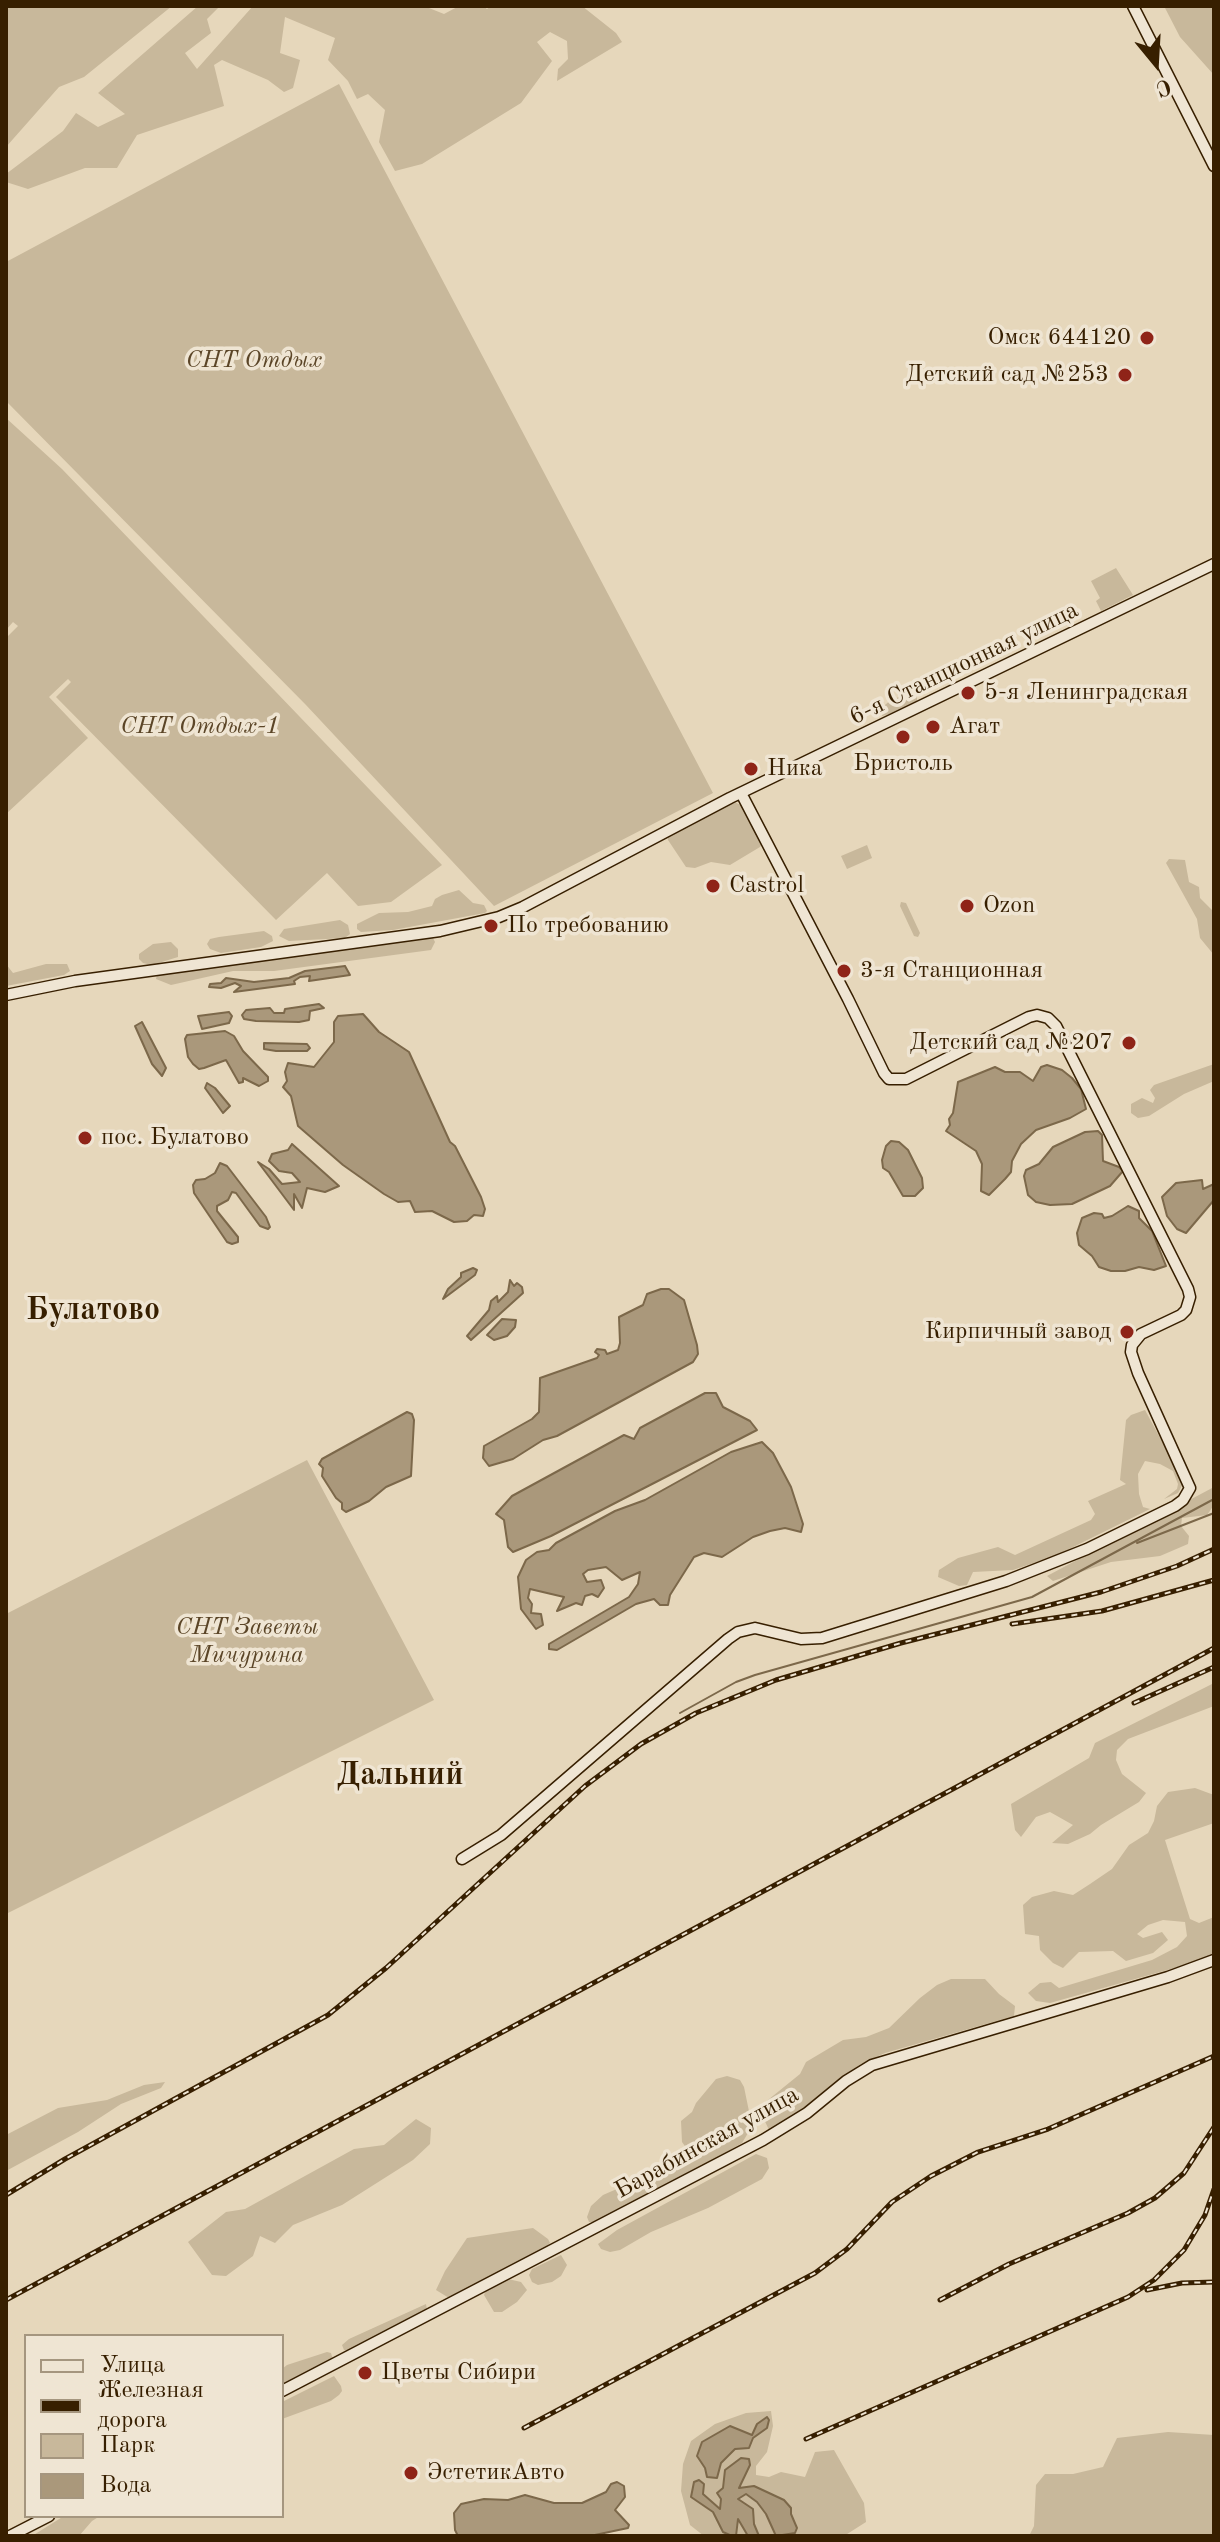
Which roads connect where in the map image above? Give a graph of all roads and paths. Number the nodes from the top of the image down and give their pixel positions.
1 (1133, 6) edge
2 (1214, 166) edge
3 (1214, 564) edge
4 (736, 795) junction
5 (6, 995) edge
6 (462, 1859) dead end
7 (1214, 1960) edge
8 (284, 2390) edge
9 (45, 2518) edge
10 (10, 2536) edge

1 - 2 street
3 - 4 street, 6-я Станционная улица
4 - 5 street, 6-я Станционная улица
4 - 6 street
7 - 8 street, Барабинская улица
9 - 10 street

